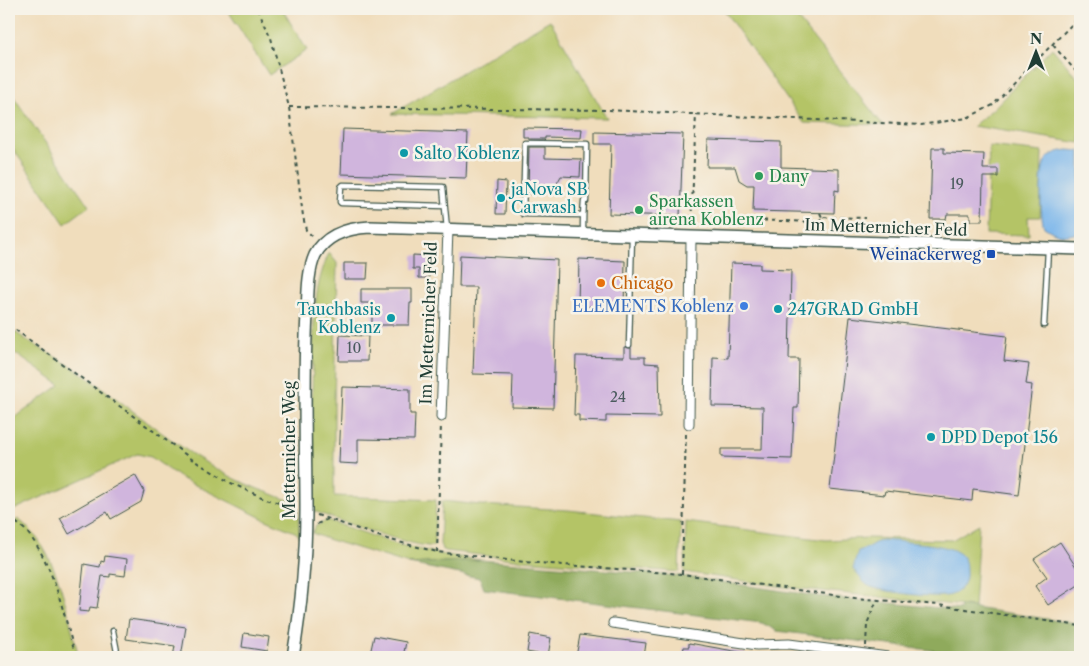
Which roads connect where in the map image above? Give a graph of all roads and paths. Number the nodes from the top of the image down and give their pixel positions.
1 (258, 9) edge
2 (1080, 16) edge
3 (1053, 45) junction
4 (1080, 76) edge
5 (289, 107) junction
6 (696, 114) junction
7 (444, 206) junction
8 (820, 213) dead end
9 (583, 215) junction
10 (822, 217) junction
11 (865, 218) dead end
12 (747, 220) dead end
13 (448, 230) junction
14 (583, 234) junction
15 (632, 236) junction
16 (691, 238) junction
17 (322, 246) junction
18 (1048, 248) junction
19 (1080, 249) edge
20 (9, 325) edge
21 (1044, 325) dead end
22 (629, 344) dead end
23 (441, 417) joint
24 (688, 424) joint
25 (306, 510) junction
26 (9, 518) edge
27 (437, 552) junction
28 (682, 574) junction
29 (877, 600) junction
30 (613, 623) dead end
31 (1080, 626) edge
32 (113, 631) dead end
33 (870, 656) edge
34 (76, 657) edge
35 (118, 657) edge
36 (294, 657) edge
37 (888, 657) edge

1 - 5 path
2 - 3 path
3 - 4 path
3 - 6 path
5 - 6 path
5 - 17 path
6 - 16 path
7 - 7 lane
7 - 13 lane
8 - 10 path
9 - 9 lane
9 - 14 lane
10 - 11 path
10 - 12 path
13 - 14 street, Im Metternicher Feld
13 - 17 street, Im Metternicher Feld
13 - 23 street, Im Metternicher Feld
14 - 15 street, Im Metternicher Feld
15 - 16 street, Im Metternicher Feld
15 - 22 lane
16 - 18 street, Im Metternicher Feld
16 - 24 street
17 - 25 street, Metternicher Weg
18 - 19 street, Im Metternicher Feld
18 - 21 lane
20 - 25 path
23 - 27 path
24 - 28 path
25 - 27 path
25 - 36 street, Metternicher Weg
26 - 34 path
27 - 28 path
28 - 29 path
29 - 31 path
29 - 33 path
30 - 33 street
32 - 35 lane
33 - 37 street

